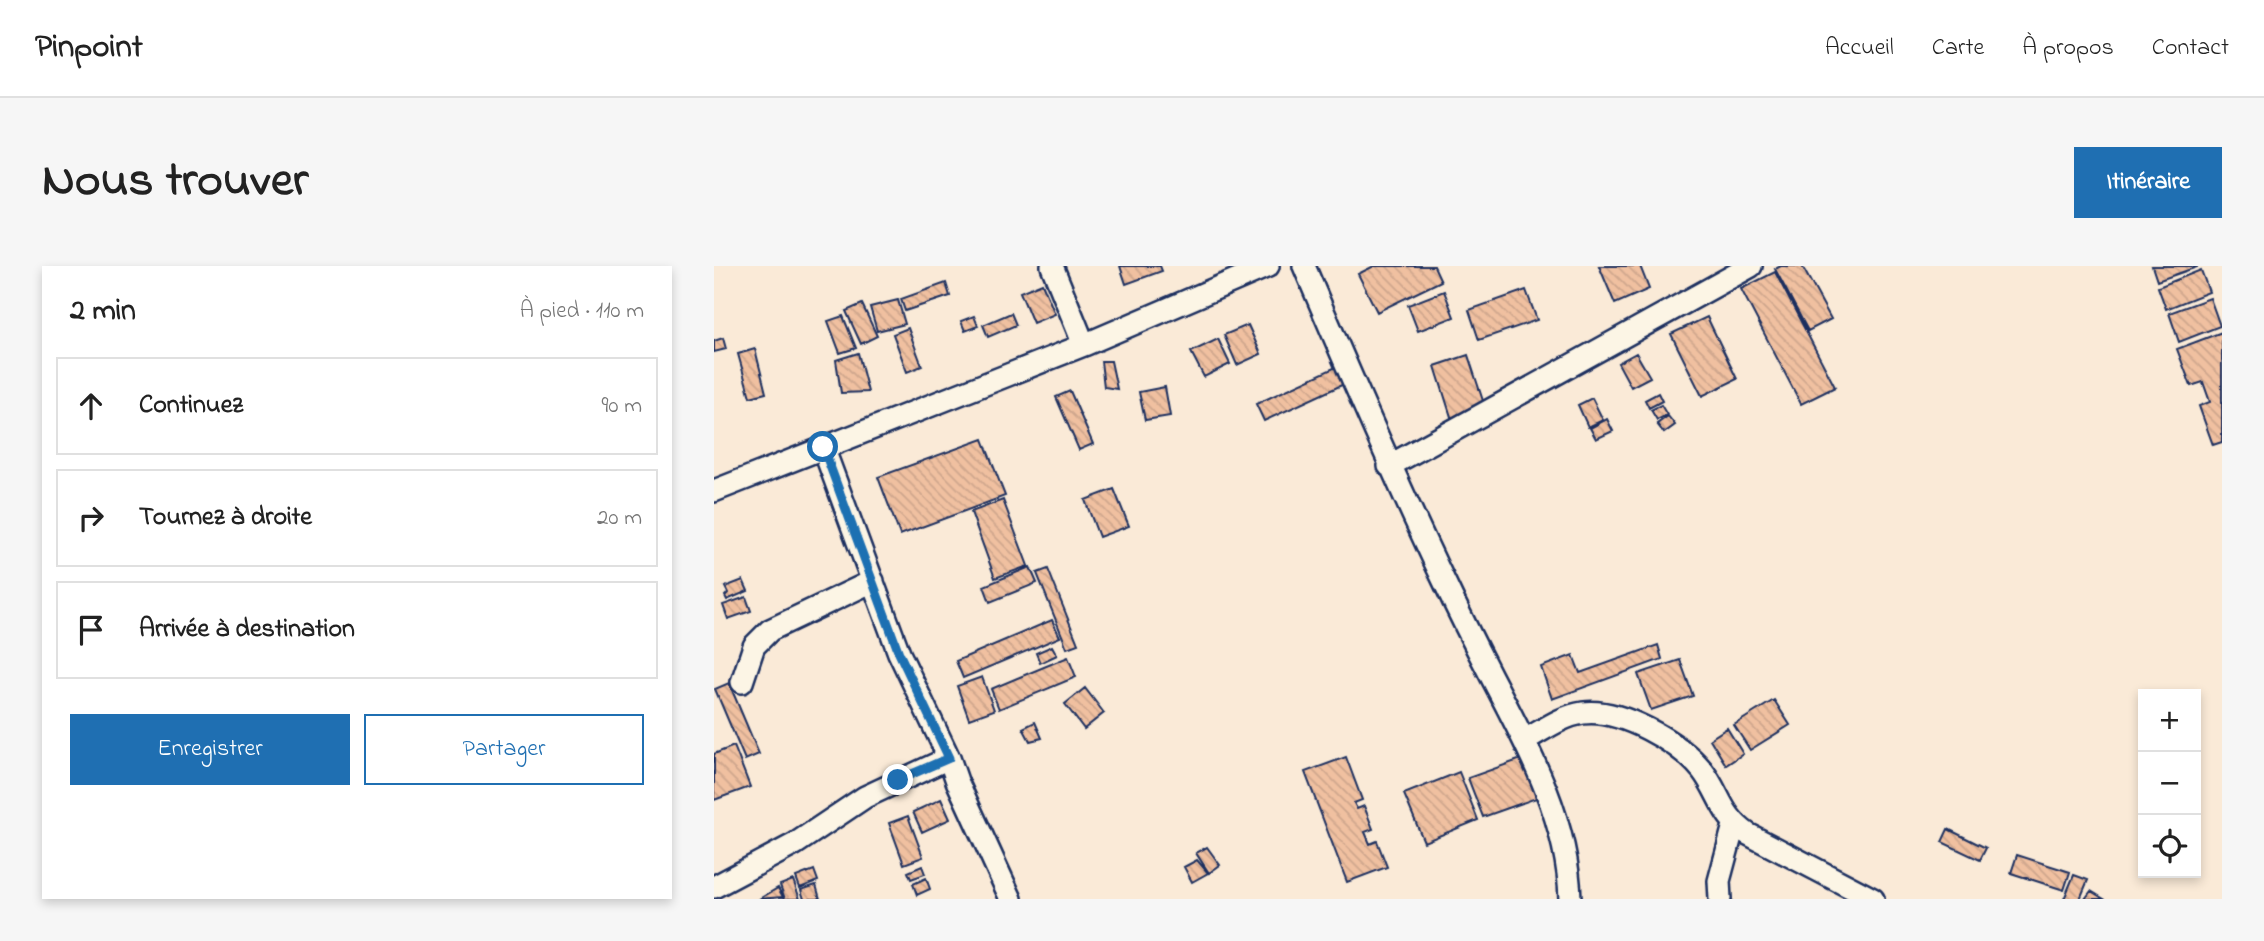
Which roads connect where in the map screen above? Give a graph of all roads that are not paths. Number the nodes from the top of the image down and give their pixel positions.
1 (1052, 266) edge
2 (1268, 266) edge
3 (1304, 266) edge
4 (1751, 266) edge
5 (1084, 345) junction
6 (823, 447) junction
7 (1389, 466) junction
8 (714, 491) edge
9 (873, 581) junction
10 (742, 681) dead end
11 (1525, 740) junction
12 (949, 758) junction
13 (1734, 825) junction
14 (714, 887) edge
15 (1012, 899) edge
16 (1570, 899) edge
17 (1720, 899) edge
18 (1873, 899) edge

1 - 5 street
2 - 5 street
3 - 7 street
4 - 7 street
5 - 6 street
6 - 8 street
6 - 9 street
7 - 11 street
9 - 10 street
9 - 12 street
11 - 13 street
11 - 16 street
12 - 14 street
12 - 15 street
13 - 17 street
13 - 18 street

